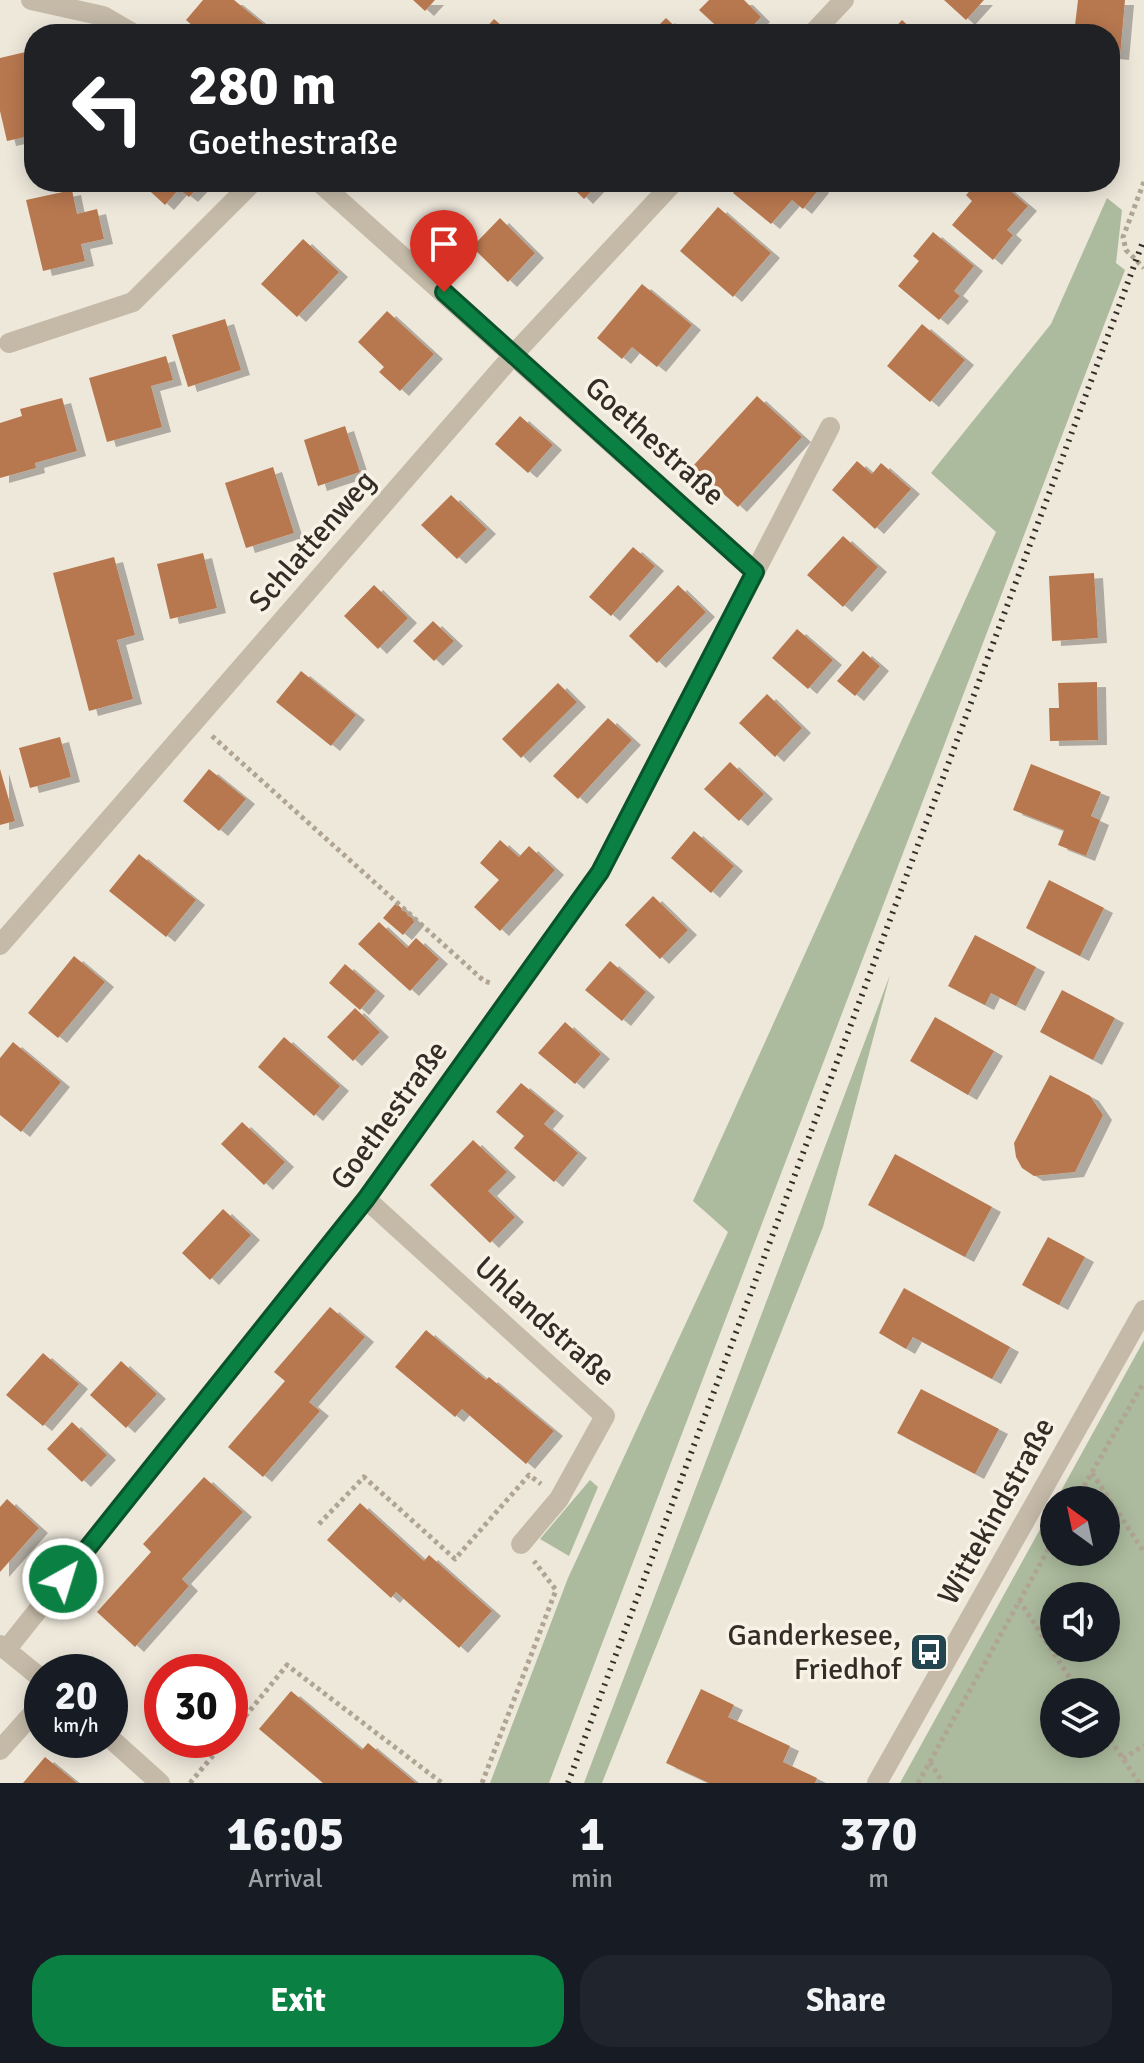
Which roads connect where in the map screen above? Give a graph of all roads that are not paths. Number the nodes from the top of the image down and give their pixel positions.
1 (31, 0) edge
2 (844, 0) edge
3 (117, 24) edge
4 (821, 24) edge
5 (243, 192) edge
6 (330, 192) edge
7 (665, 192) edge
8 (9, 343) dead end
9 (514, 354) junction
10 (830, 427) dead end
11 (755, 572) junction
12 (0, 945) edge
13 (366, 1199) junction
14 (1144, 1310) edge
15 (521, 1544) road end
16 (3, 1648) edge
17 (24, 1665) edge
18 (24, 1723) edge
19 (0, 1750) edge
20 (128, 1754) edge
21 (160, 1783) edge
22 (877, 1783) edge

1 - 3 street
2 - 4 street
5 - 8 street
6 - 9 street, Goethestraße
7 - 9 street, Schlattenweg
9 - 11 street, Goethestraße
9 - 12 street, Schlattenweg
10 - 11 street, Goethestraße
11 - 13 street, Goethestraße
13 - 15 street, Uhlandstraße
13 - 16 street, Goethestraße
14 - 22 street, Wittekindstraße
16 - 17 street
18 - 19 street
20 - 21 street

